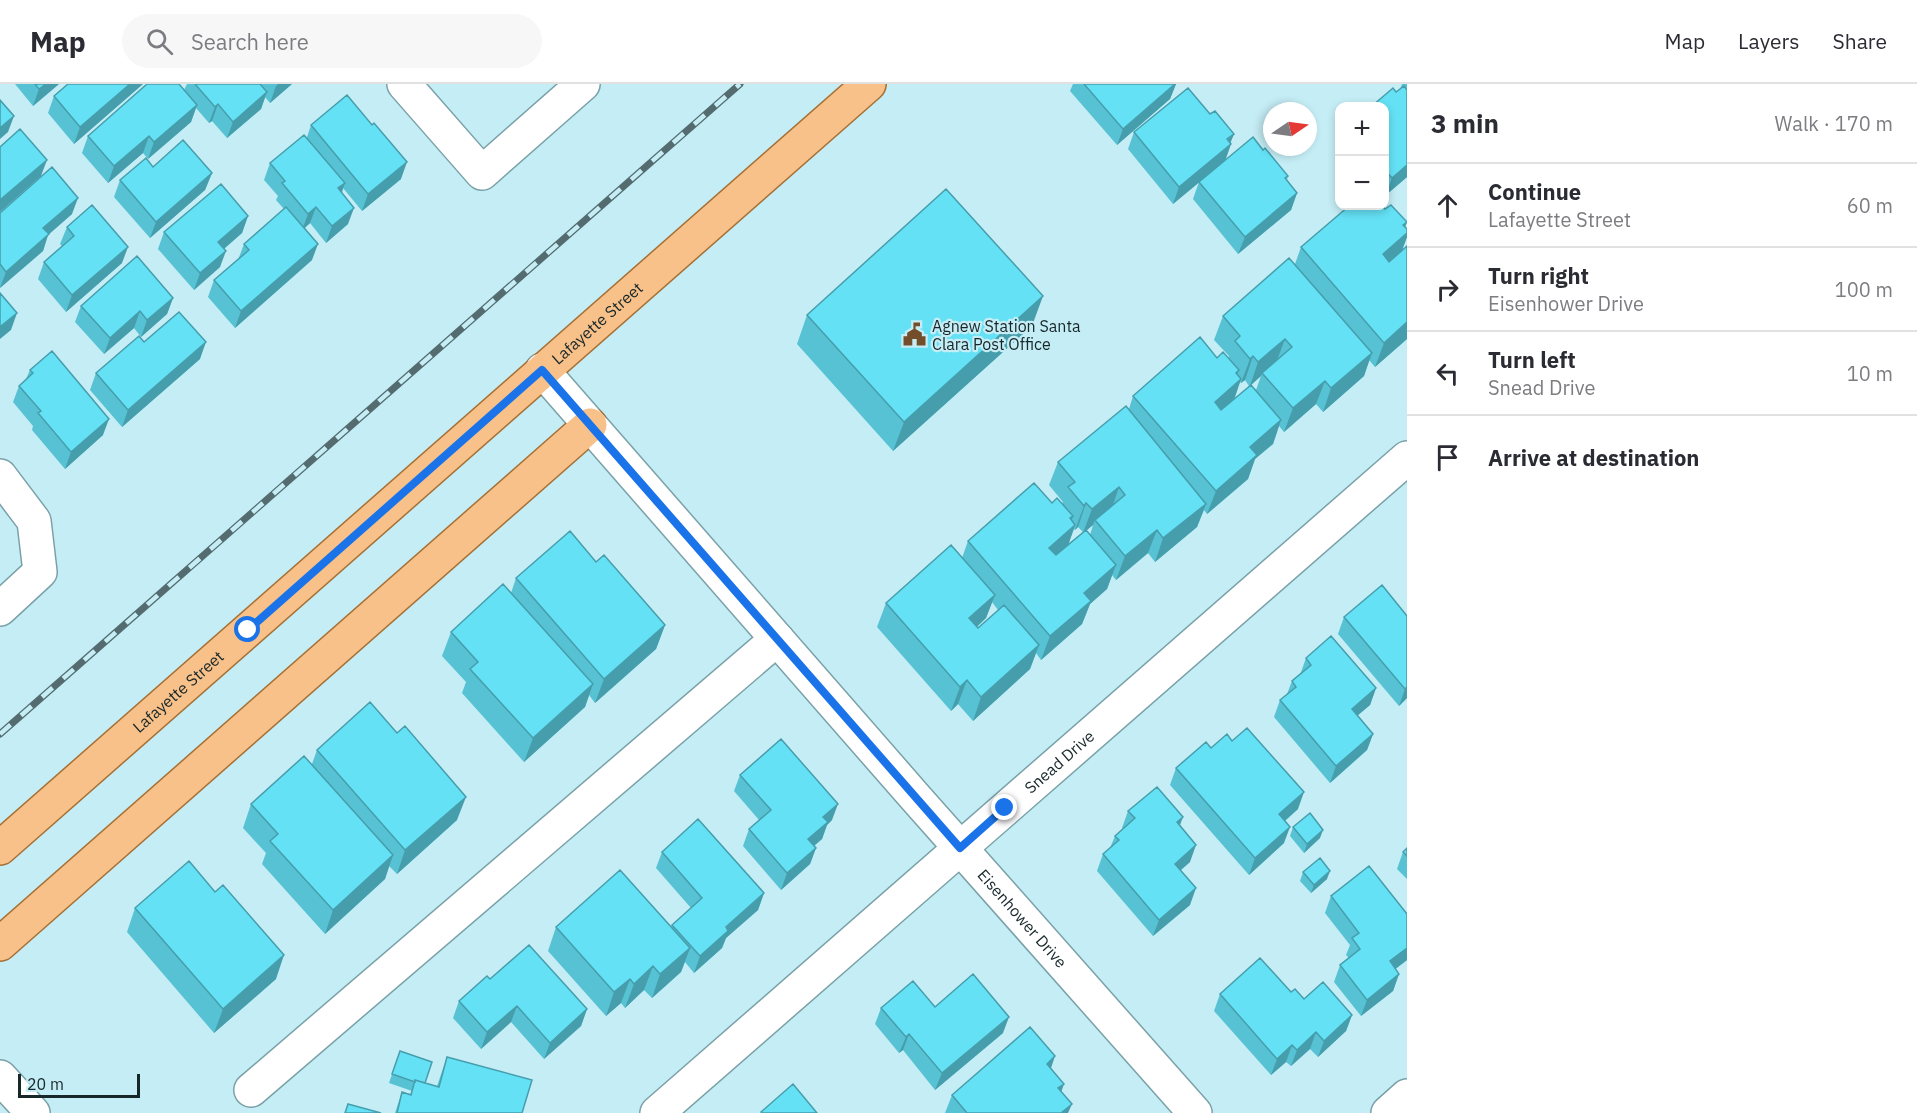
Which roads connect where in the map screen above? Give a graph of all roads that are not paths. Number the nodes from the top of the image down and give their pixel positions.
1 (404, 84) edge
2 (583, 84) edge
3 (869, 84) edge
4 (542, 370) junction
5 (590, 425) junction
6 (1407, 458) edge
7 (0, 476) edge
8 (0, 609) edge
9 (777, 639) junction
10 (0, 848) edge
11 (960, 848) junction
12 (0, 944) edge
13 (0, 1077) edge
14 (251, 1090) dead end
15 (1407, 1096) edge
16 (33, 1113) edge
17 (657, 1113) edge
18 (1195, 1113) edge
19 (1388, 1113) edge

1 - 2 street
3 - 4 main road, Lafayette Street
4 - 5 street, Eisenhower Drive
4 - 10 main road, Lafayette Street
5 - 9 street, Eisenhower Drive
5 - 12 main road
6 - 11 street, Snead Drive
7 - 8 street
9 - 11 street, Eisenhower Drive
9 - 14 street
11 - 17 street, Snead Drive
11 - 18 street, Eisenhower Drive
13 - 16 street
15 - 19 street

